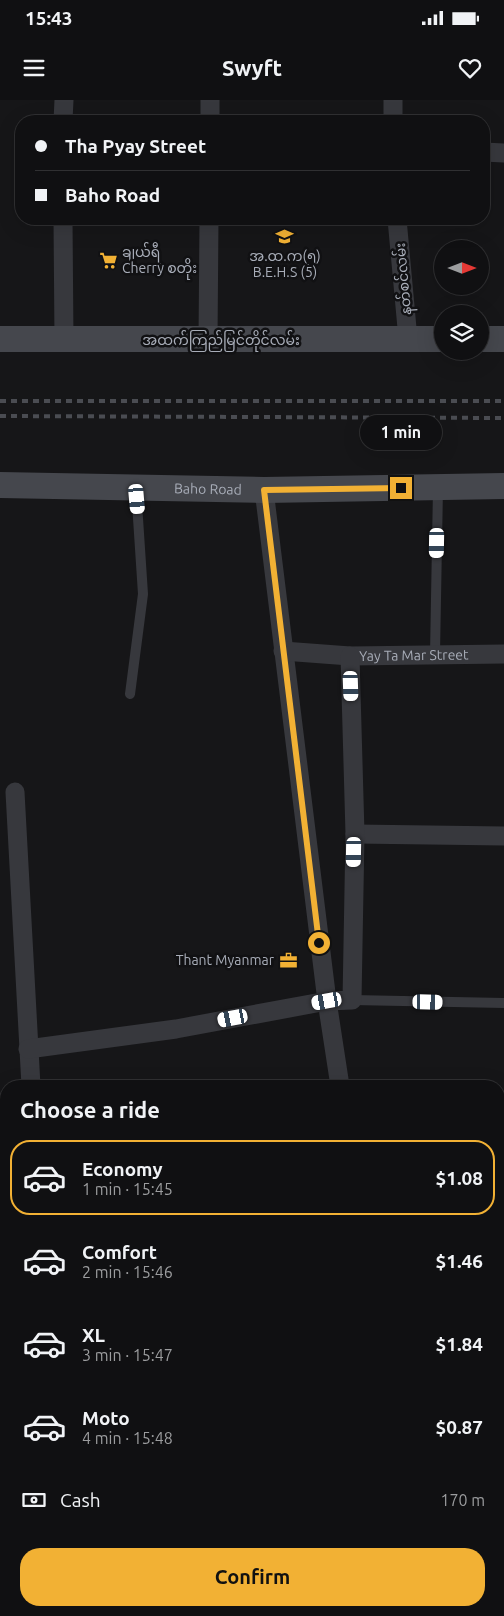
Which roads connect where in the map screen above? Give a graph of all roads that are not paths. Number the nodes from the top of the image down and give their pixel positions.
1 (64, 100) edge
2 (210, 100) edge
3 (393, 100) edge
4 (63, 115) edge
5 (210, 115) edge
6 (393, 115) edge
7 (490, 152) edge
8 (504, 153) edge
9 (63, 225) edge
10 (209, 225) edge
11 (398, 225) edge
12 (408, 338) junction
13 (0, 339) edge
14 (434, 339) edge
15 (489, 339) edge
16 (504, 339) edge
17 (64, 340) junction
18 (208, 341) junction
19 (0, 485) edge
20 (504, 486) edge
21 (136, 487) junction
22 (438, 487) junction
23 (264, 490) junction
24 (283, 651) junction
25 (435, 654) junction
26 (504, 654) edge
27 (350, 656) junction
28 (130, 694) dead end
29 (15, 792) dead end
30 (355, 834) junction
31 (504, 836) edge
32 (352, 1000) junction
33 (327, 1001) junction
34 (504, 1003) edge
35 (28, 1049) junction
36 (31, 1080) edge
37 (339, 1080) edge

1 - 4 street
2 - 5 street
3 - 6 street
7 - 8 street
9 - 17 street
10 - 18 street
11 - 12 street, နတ်စင်လမ်း
12 - 14 main road, အထက်ကြည်မြင်တိုင်လမ်း
12 - 18 main road, အထက်ကြည်မြင်တိုင်လမ်း
13 - 17 main road, အထက်ကြည်မြင်တိုင်လမ်း
15 - 16 main road
17 - 18 main road, အထက်ကြည်မြင်တိုင်လမ်း
19 - 21 main road, Baho Road
20 - 22 main road, Baho Road
21 - 23 main road, Baho Road
21 - 28 lane
22 - 23 main road, Baho Road
22 - 25 lane
23 - 24 street
24 - 27 street
24 - 33 street
25 - 26 street, Yay Ta Mar Street
25 - 27 street, Yay Ta Mar Street
27 - 30 street, Yay Ta Mar Street
29 - 35 street
30 - 31 street
30 - 32 street, Yay Ta Mar Street
32 - 33 street
32 - 34 lane
33 - 35 street
33 - 37 street
35 - 36 street

